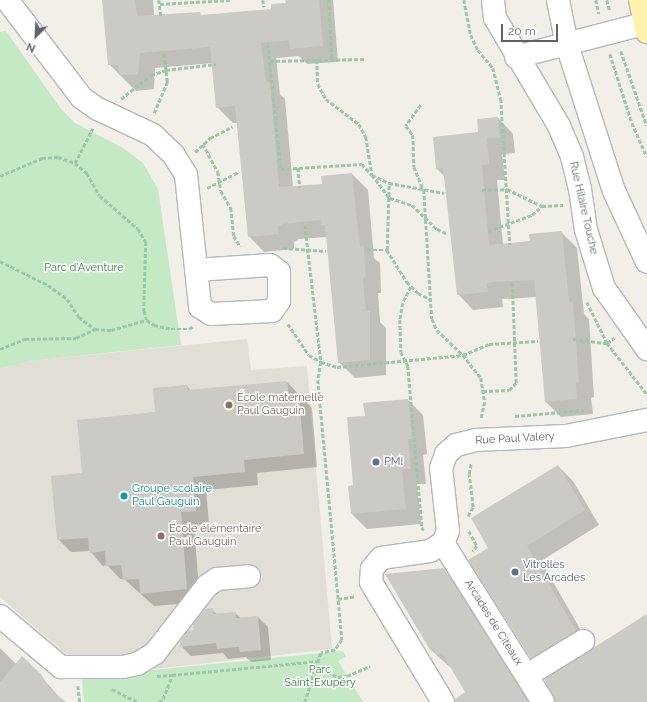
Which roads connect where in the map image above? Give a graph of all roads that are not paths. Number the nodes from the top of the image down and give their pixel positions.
1 (493, 0) edge
2 (558, 0) edge
3 (640, 0) edge
4 (6, 7) edge
5 (646, 28) edge
6 (567, 45) junction
7 (516, 57) junction
8 (647, 262) edge
9 (196, 270) junction
10 (647, 349) edge
11 (647, 420) edge
12 (443, 543) junction
13 (249, 576) dead end
14 (0, 616) edge
15 (583, 641) dead end
16 (532, 672) junction
17 (443, 702) edge
18 (544, 702) edge

1 - 7 street, Rue Hilaire Touche
2 - 6 street
3 - 5 main road
4 - 9 street
5 - 6 street
6 - 7 street
6 - 8 street
7 - 10 street, Rue Hilaire Touche
9 - 9 street
11 - 12 street, Rue Paul Valéry
12 - 16 street, Arcades de Citeaux
12 - 17 street
13 - 14 street
15 - 16 street
16 - 18 street, Arcades de Citeaux

